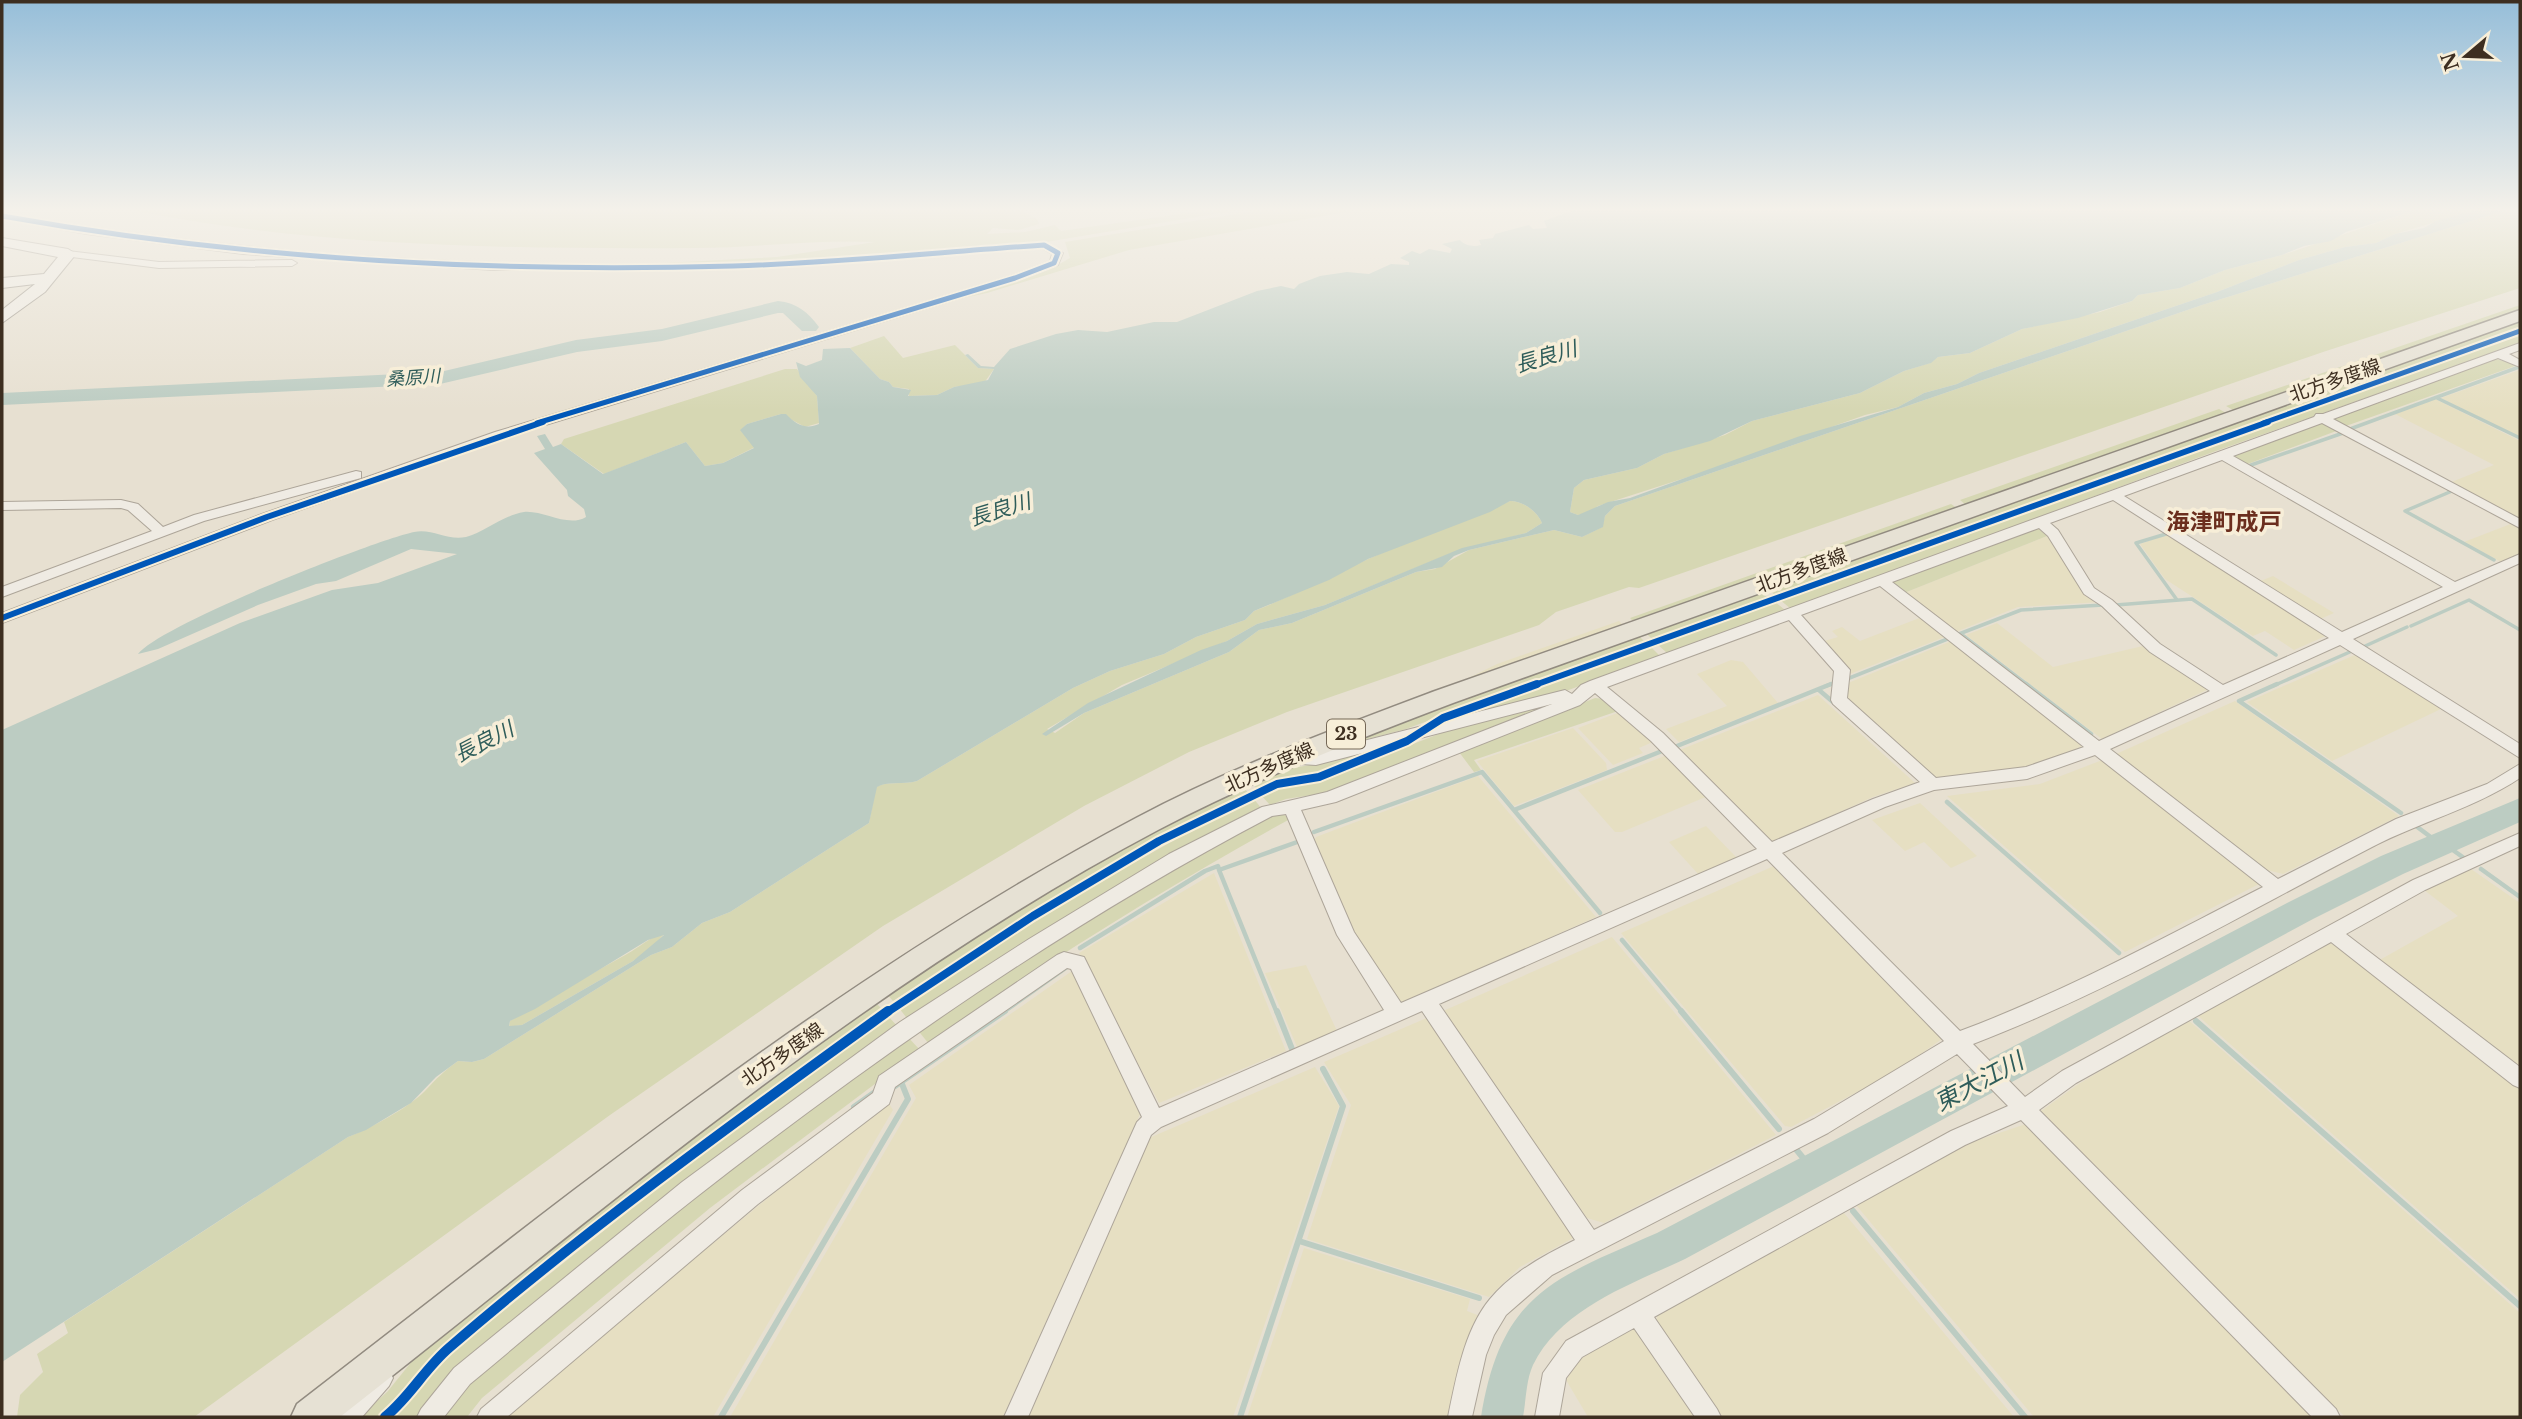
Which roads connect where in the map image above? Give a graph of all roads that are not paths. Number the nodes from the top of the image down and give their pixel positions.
1 (1017, 277) edge
2 (46, 278) joint
3 (2, 283) edge
4 (2520, 315) edge
5 (2, 318) edge
6 (2520, 346) edge
7 (2498, 354) junction
8 (2520, 364) edge
9 (2320, 417) junction
10 (2221, 454) junction
11 (440, 457) junction
12 (2112, 494) junction
13 (2, 506) edge
14 (2039, 521) junction
15 (2520, 524) edge
16 (161, 532) junction
17 (2520, 558) edge
18 (1881, 580) junction
19 (2454, 587) junction
20 (2, 593) edge
21 (1791, 613) junction
22 (2, 618) edge
23 (2339, 639) junction
24 (1595, 685) junction
25 (2222, 692) junction
26 (2098, 748) junction
27 (2520, 752) edge
28 (1281, 759) junction
29 (2520, 770) edge
30 (1933, 784) junction
31 (1291, 806) junction
32 (2520, 839) edge
33 (1770, 851) junction
34 (2277, 888) junction
35 (2331, 932) junction
36 (1426, 1001) junction
37 (1397, 1014) junction
38 (1964, 1047) junction
39 (2520, 1079) edge
40 (2019, 1104) junction
41 (1154, 1120) junction
42 (1590, 1243) junction
43 (1638, 1313) junction
44 (410, 1340) junction
45 (310, 1417) edge
46 (346, 1417) edge
47 (429, 1417) edge
48 (489, 1417) edge
49 (1016, 1417) edge
50 (1460, 1417) edge
51 (1547, 1417) edge
52 (1709, 1417) edge
53 (2328, 1417) edge

1 - 11 street
2 - 3 main road
2 - 5 main road
4 - 28 main road, 北方多度線 / 23
6 - 7 street
7 - 8 street
7 - 9 street
9 - 10 street
9 - 15 street
10 - 12 street
10 - 19 street
11 - 16 street
11 - 22 street
12 - 14 street
12 - 23 street
13 - 16 street
14 - 18 street
14 - 25 street
16 - 20 street
17 - 19 street
18 - 21 street
18 - 26 street
19 - 23 street
21 - 24 street
21 - 30 street
23 - 25 street
23 - 27 street
24 - 28 street
24 - 31 street
24 - 33 street
25 - 26 street
26 - 30 street
26 - 34 street
28 - 44 main road, 北方多度線 / 23
29 - 34 street
30 - 33 street
31 - 37 street
31 - 47 street
32 - 35 street
33 - 36 street
33 - 38 street
34 - 38 street
35 - 39 street
35 - 40 street
36 - 37 street
36 - 42 street
37 - 41 street
38 - 40 street
38 - 42 street
40 - 43 street
40 - 53 street
41 - 48 street
41 - 49 street
42 - 50 street
43 - 51 street
43 - 52 street
44 - 45 main road, 北方多度線 / 23
44 - 46 street

